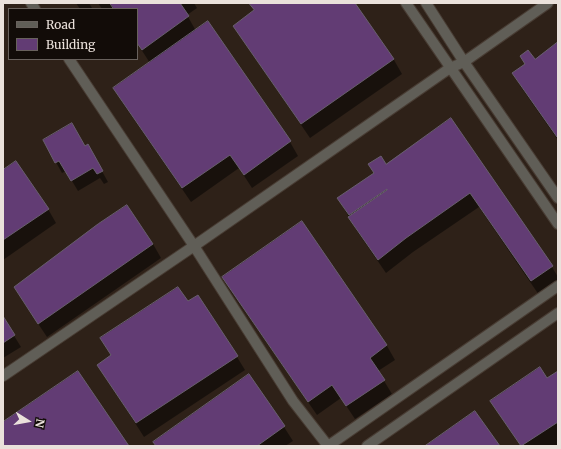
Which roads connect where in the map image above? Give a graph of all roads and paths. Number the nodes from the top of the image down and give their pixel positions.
1 (406, 3) edge
2 (426, 3) edge
3 (548, 3) edge
4 (70, 60) edge
5 (464, 62) junction
6 (450, 68) junction
7 (558, 198) edge
8 (558, 224) edge
9 (194, 246) junction
10 (558, 286) edge
11 (558, 313) edge
12 (3, 376) edge
13 (328, 446) edge
14 (367, 446) edge

1 - 6 street
2 - 5 street
3 - 5 street
4 - 9 street
5 - 6 street
5 - 7 street
6 - 8 street
6 - 9 street
9 - 12 street
9 - 13 street
10 - 13 street
11 - 14 street

